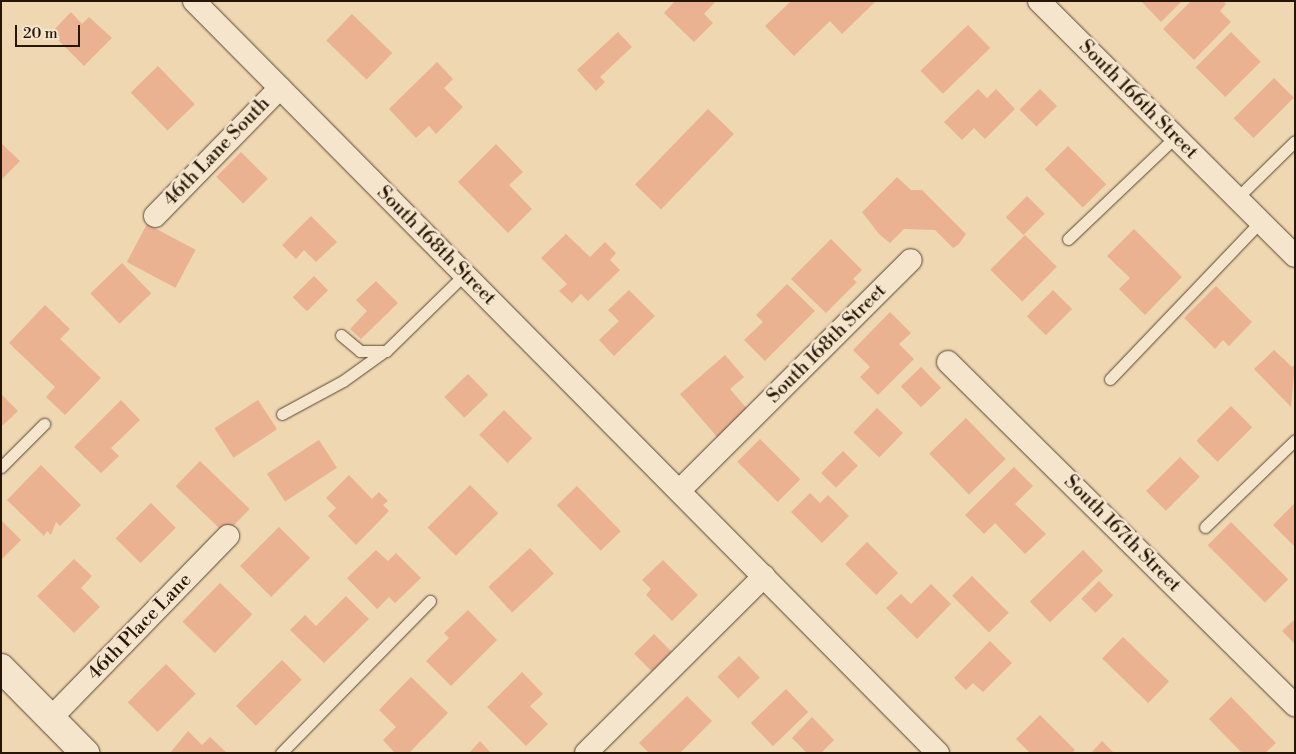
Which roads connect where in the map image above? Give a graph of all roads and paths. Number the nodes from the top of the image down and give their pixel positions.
1 (194, 1) edge
2 (1038, 1) edge
3 (280, 88) junction
4 (1175, 137) junction
5 (1295, 141) edge
6 (1237, 198) junction
7 (155, 216) dead end
8 (1261, 221) junction
9 (1068, 239) dead end
10 (1295, 256) edge
11 (911, 260) dead end
12 (465, 274) junction
13 (341, 334) dead end
14 (386, 351) junction
15 (948, 362) dead end
16 (1110, 379) dead end
17 (282, 414) dead end
18 (44, 424) dead end
19 (1295, 440) edge
20 (1, 467) edge
21 (679, 490) junction
22 (1205, 527) dead end
23 (228, 536) dead end
24 (764, 576) junction
25 (430, 601) dead end
26 (1, 668) edge
27 (1295, 705) edge
28 (51, 718) junction
29 (85, 753) edge
30 (281, 753) edge
31 (586, 753) edge
32 (938, 753) edge

1 - 3 street, South 168th Street
2 - 4 street, South 166th Street
3 - 7 street, 46th Lane South
3 - 12 street, South 168th Street
4 - 6 street, South 166th Street
4 - 9 lane
5 - 6 lane
6 - 8 street, South 166th Street
8 - 10 street, South 166th Street
8 - 16 lane
11 - 21 street, South 168th Street
12 - 14 lane
12 - 21 street, South 168th Street
13 - 14 lane
14 - 17 lane
15 - 27 street, South 167th Street
18 - 20 lane
19 - 22 lane
21 - 24 street, South 168th Street
23 - 28 street, 46th Place Lane
24 - 31 street
24 - 32 street, South 168th Street
25 - 30 lane
26 - 28 street
28 - 29 street

